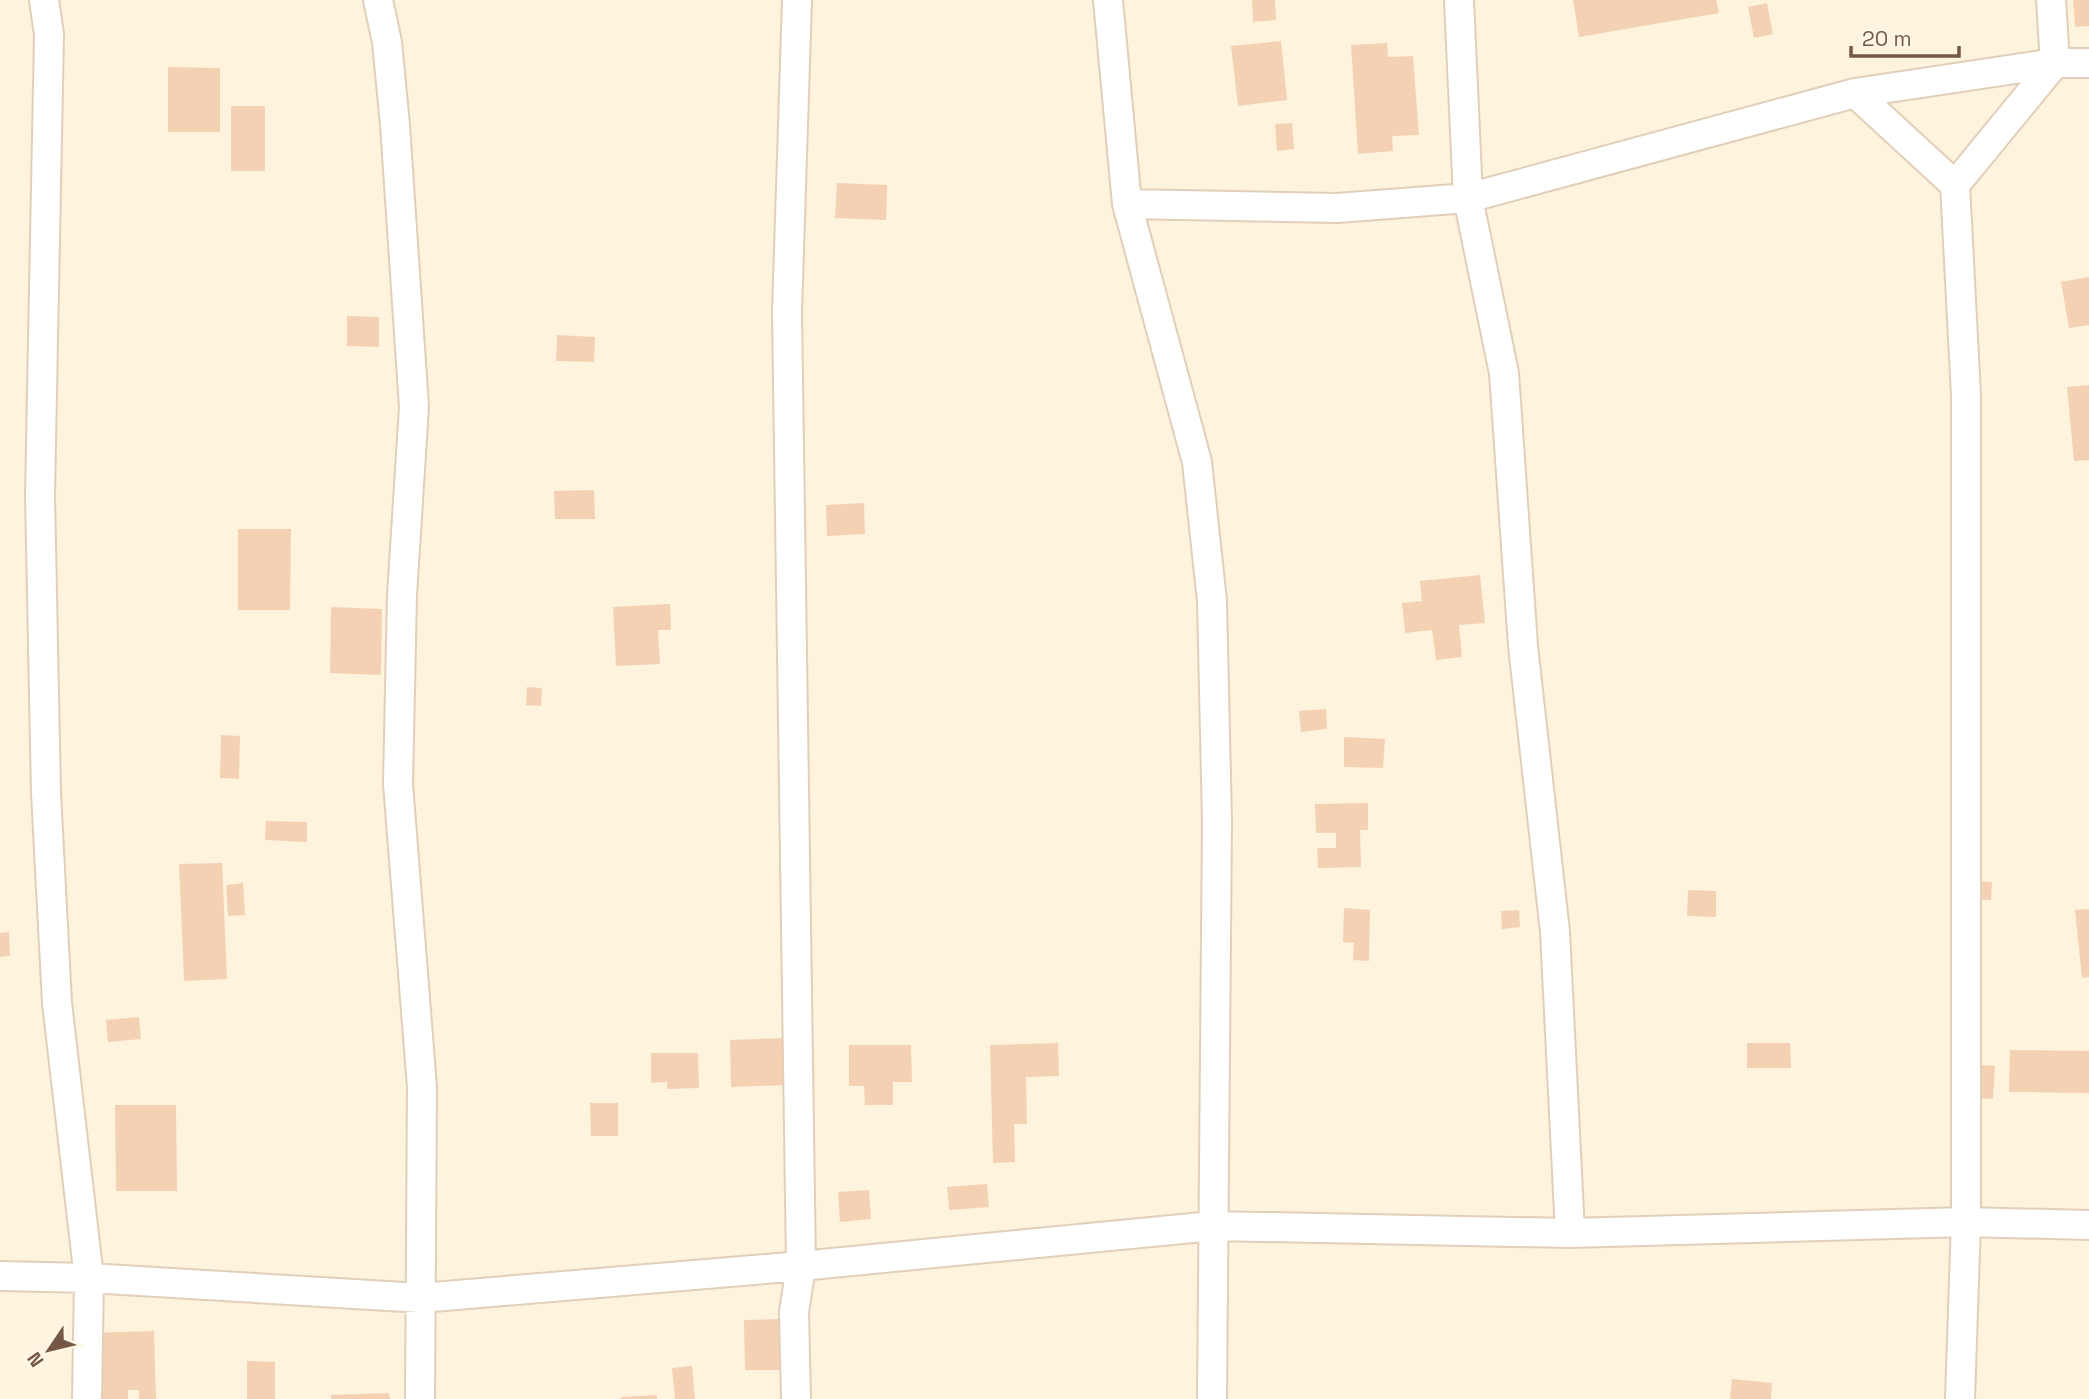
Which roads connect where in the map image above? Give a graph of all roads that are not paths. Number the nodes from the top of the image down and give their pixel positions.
1 (44, 0) edge
2 (378, 0) edge
3 (797, 0) edge
4 (1108, 0) edge
5 (1459, 0) edge
6 (2051, 0) edge
7 (2055, 63) junction
8 (2089, 63) edge
9 (1855, 93) junction
10 (1955, 185) junction
11 (1468, 198) junction
12 (1128, 204) junction
13 (1966, 1222) junction
14 (2089, 1225) edge
15 (1213, 1226) junction
16 (1570, 1233) junction
17 (801, 1266) junction
18 (0, 1276) edge
19 (89, 1278) junction
20 (421, 1298) junction
21 (86, 1399) edge
22 (420, 1399) edge
23 (796, 1399) edge
24 (1212, 1399) edge
25 (1960, 1399) edge

1 - 19 street
2 - 20 street
3 - 17 street
4 - 12 street
5 - 11 street
6 - 7 street
7 - 8 street
7 - 9 street
7 - 10 street
9 - 10 street
9 - 11 street
10 - 13 street
11 - 12 street
11 - 16 street
12 - 15 street
13 - 14 street
13 - 16 street
13 - 25 street
15 - 16 street
15 - 17 street
15 - 24 street
17 - 20 street
17 - 23 street
18 - 19 street
19 - 20 street
19 - 21 street
20 - 22 street

